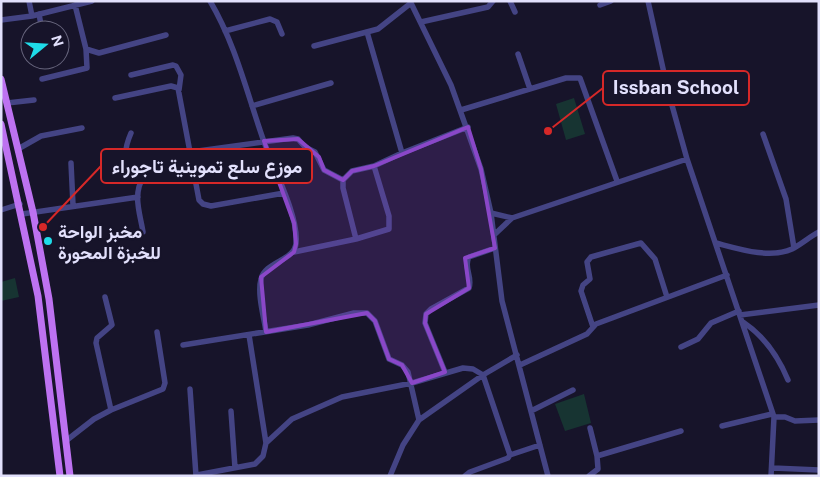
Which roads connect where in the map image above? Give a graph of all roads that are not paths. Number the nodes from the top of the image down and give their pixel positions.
1 (29, 1) edge
2 (92, 1) edge
3 (493, 1) edge
4 (510, 1) edge
5 (611, 1) edge
6 (648, 1) edge
7 (211, 2) edge
8 (410, 2) edge
9 (600, 4) dead end
10 (75, 6) junction
11 (515, 12) dead end
12 (39, 14) junction
13 (32, 16) junction
14 (1, 20) edge
15 (40, 20) edge
16 (421, 22) junction
17 (225, 31) junction
18 (367, 32) junction
19 (282, 34) dead end
20 (166, 35) dead end
21 (314, 46) dead end
22 (86, 49) junction
23 (518, 54) dead end
24 (130, 75) dead end
25 (1, 78) edge
26 (42, 79) dead end
27 (331, 83) dead end
28 (530, 89) junction
29 (179, 90) junction
30 (115, 98) dead end
31 (34, 100) dead end
32 (7, 102) junction
33 (252, 106) junction
34 (461, 110) junction
35 (1, 125) edge
36 (468, 127) junction
37 (82, 128) dead end
38 (131, 133) dead end
39 (763, 134) dead end
40 (264, 141) junction
41 (18, 148) junction
42 (402, 152) junction
43 (189, 155) junction
44 (687, 159) junction
45 (71, 163) dead end
46 (374, 166) junction
47 (144, 176) junction
48 (343, 180) junction
49 (617, 181) junction
50 (284, 193) junction
51 (138, 197) junction
52 (20, 204) junction
53 (73, 205) junction
54 (1, 210) edge
55 (32, 212) junction
56 (491, 213) junction
57 (22, 214) junction
58 (512, 218) junction
59 (143, 232) dead end
60 (819, 232) edge
61 (494, 235) junction
62 (356, 239) junction
63 (716, 243) junction
64 (495, 248) junction
65 (794, 248) junction
66 (294, 252) junction
67 (727, 275) junction
68 (105, 297) dead end
69 (667, 297) junction
70 (819, 305) edge
71 (740, 313) junction
72 (743, 322) junction
73 (593, 327) junction
74 (157, 332) dead end
75 (266, 332) junction
76 (249, 335) junction
77 (183, 345) dead end
78 (681, 347) dead end
79 (517, 355) junction
80 (520, 365) junction
81 (445, 372) junction
82 (484, 375) junction
83 (788, 380) dead end
84 (412, 383) junction
85 (190, 389) dead end
86 (574, 390) dead end
87 (111, 410) junction
88 (231, 411) dead end
89 (531, 411) junction
90 (773, 415) junction
91 (419, 420) junction
92 (819, 420) edge
93 (722, 426) dead end
94 (590, 428) dead end
95 (681, 431) dead end
96 (67, 440) junction
97 (266, 443) junction
98 (540, 445) junction
99 (510, 455) junction
100 (597, 456) junction
101 (235, 468) junction
102 (772, 468) junction
103 (819, 470) edge
104 (60, 476) edge
105 (70, 476) edge
106 (196, 476) edge
107 (390, 476) edge
108 (465, 476) edge
109 (548, 476) edge
110 (589, 476) edge
111 (772, 476) edge

1 - 13 street
2 - 10 street
3 - 16 street
4 - 11 street
5 - 9 street
6 - 44 street
7 - 17 street
8 - 16 street
8 - 18 street
10 - 12 street
10 - 22 street
12 - 13 street
12 - 15 street
13 - 14 street
16 - 34 street
17 - 19 street
17 - 33 street
18 - 21 street
18 - 42 street
20 - 22 street
22 - 26 street
23 - 28 street
24 - 29 street
25 - 32 main road
27 - 33 street
28 - 34 street
28 - 49 street
29 - 30 street
29 - 43 street
31 - 32 street
32 - 41 main road
33 - 40 street
34 - 36 street
35 - 52 main road
36 - 42 street
36 - 56 street
37 - 41 street
38 - 47 street
39 - 65 street
40 - 43 street
40 - 48 street
40 - 50 street
41 - 55 main road
42 - 46 street
43 - 47 street
43 - 50 street
44 - 49 street
44 - 63 street
45 - 53 street
46 - 48 street
46 - 62 street
47 - 51 street
48 - 62 street
49 - 58 street
50 - 66 street
51 - 53 street
51 - 59 street
52 - 54 street
52 - 57 main road
53 - 55 street
55 - 57 street
55 - 96 main road
56 - 58 street
56 - 61 street
57 - 104 main road
58 - 61 street
60 - 65 street
61 - 64 street
62 - 66 street
63 - 65 street
63 - 67 street
64 - 79 street
64 - 81 street
66 - 75 street
67 - 69 street
67 - 71 street
68 - 87 street
69 - 73 street
69 - 73 street
70 - 71 street
71 - 72 street
71 - 78 street
72 - 83 street
72 - 90 street
73 - 80 street
74 - 87 street
75 - 76 street
75 - 84 street
76 - 77 street
76 - 97 street
79 - 80 street
79 - 82 street
80 - 89 street
81 - 82 street
81 - 84 street
82 - 91 street
82 - 99 street
84 - 91 street
84 - 97 street
85 - 106 street
86 - 89 street
87 - 96 street
88 - 101 street
89 - 98 street
90 - 92 street
90 - 93 street
90 - 102 street
91 - 107 street
94 - 100 street
95 - 100 street
96 - 105 main road
97 - 101 street
98 - 99 street
98 - 109 street
99 - 108 street
100 - 110 street
101 - 106 street
102 - 103 street
102 - 111 street

